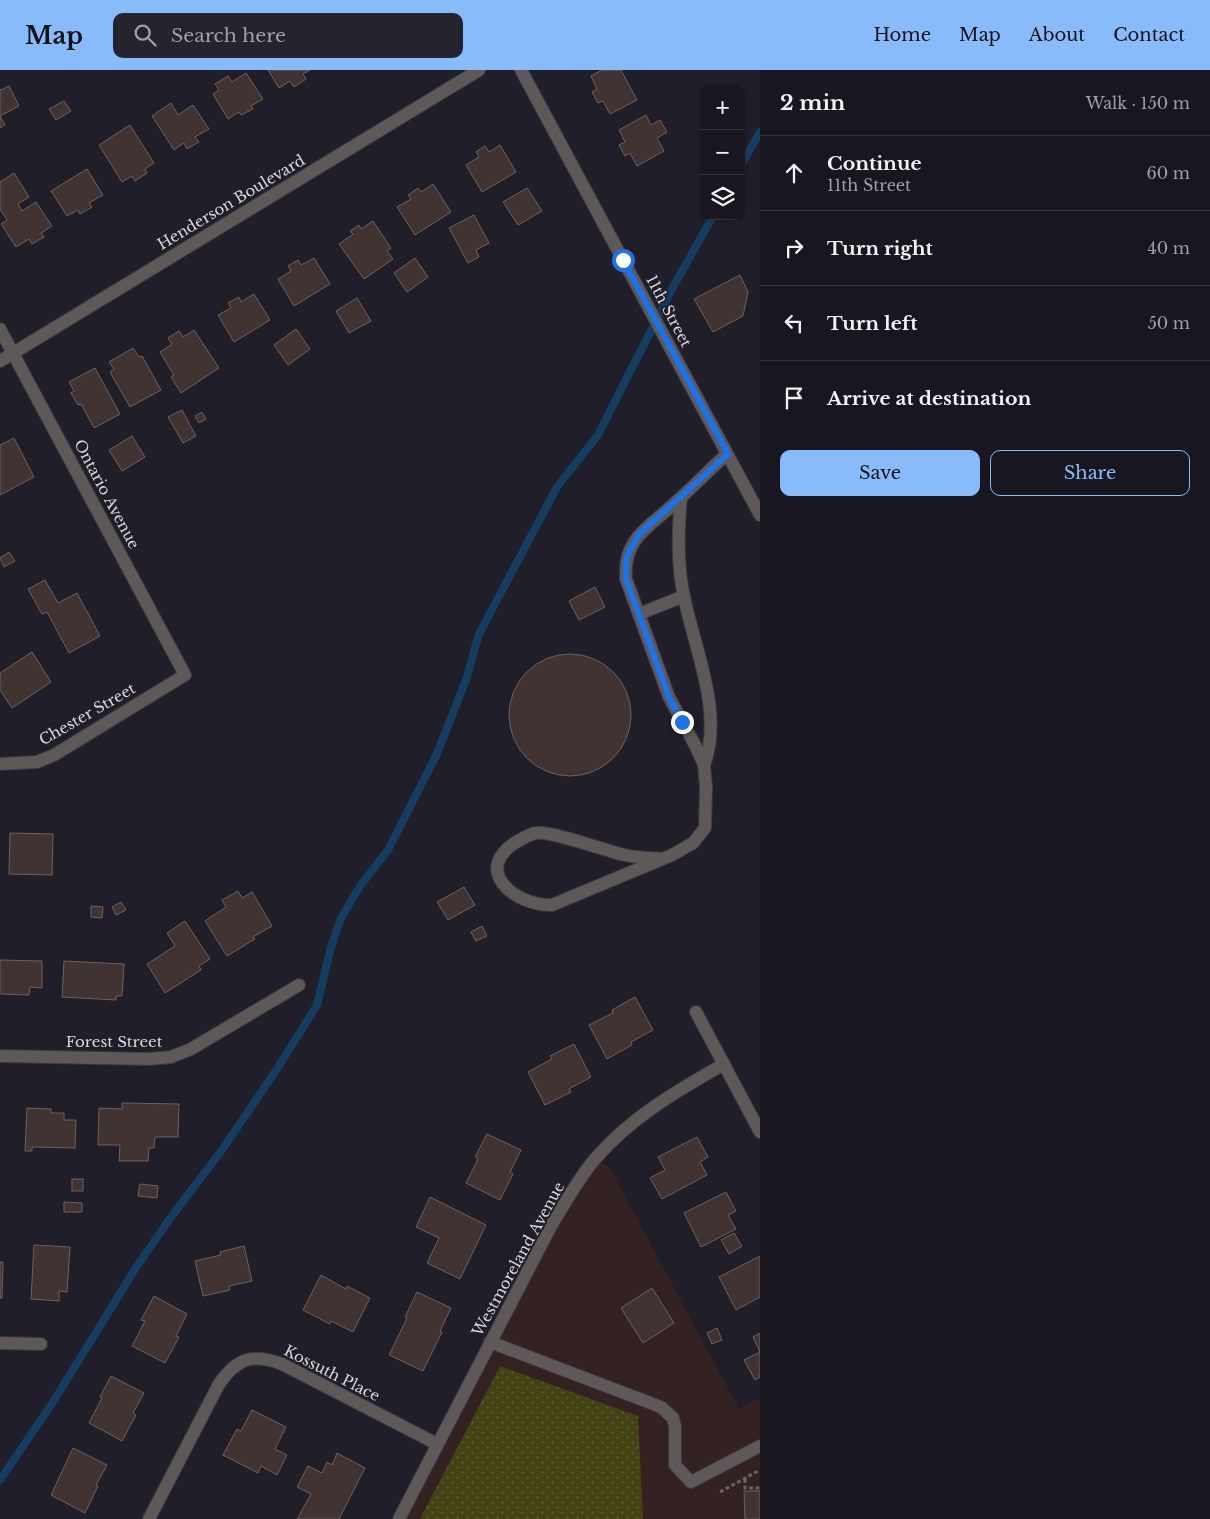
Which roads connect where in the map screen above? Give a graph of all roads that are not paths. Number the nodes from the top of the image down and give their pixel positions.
1 (479, 70) edge
2 (521, 70) edge
3 (0, 329) edge
4 (13, 353) junction
5 (0, 361) edge
6 (728, 454) junction
7 (681, 498) junction
8 (760, 514) edge
9 (684, 596) junction
10 (639, 614) junction
11 (186, 675) joint
12 (0, 764) edge
13 (704, 766) junction
14 (663, 859) junction
15 (299, 985) dead end
16 (696, 1012) dead end
17 (0, 1056) edge
18 (724, 1064) junction
19 (760, 1132) edge
20 (490, 1342) junction
21 (0, 1343) edge
22 (40, 1344) dead end
23 (437, 1444) junction
24 (760, 1446) edge
25 (149, 1519) edge
26 (399, 1519) edge

1 - 4 street, Henderson Boulevard
2 - 6 street, 11th Street
3 - 4 street, Ontario Avenue
4 - 5 street, Henderson Boulevard
4 - 11 street, Ontario Avenue
6 - 7 street
6 - 8 street, 11th Street
7 - 9 street
7 - 10 street
9 - 10 street
9 - 13 street
10 - 13 street
11 - 12 street, Chester Street
13 - 14 street
14 - 14 street
15 - 17 street, Forest Street
16 - 18 street
18 - 19 street
18 - 20 street, Westmoreland Avenue
20 - 23 street, Westmoreland Avenue
20 - 24 street
21 - 22 street
23 - 25 street, Kossuth Place
23 - 26 street, Westmoreland Avenue

